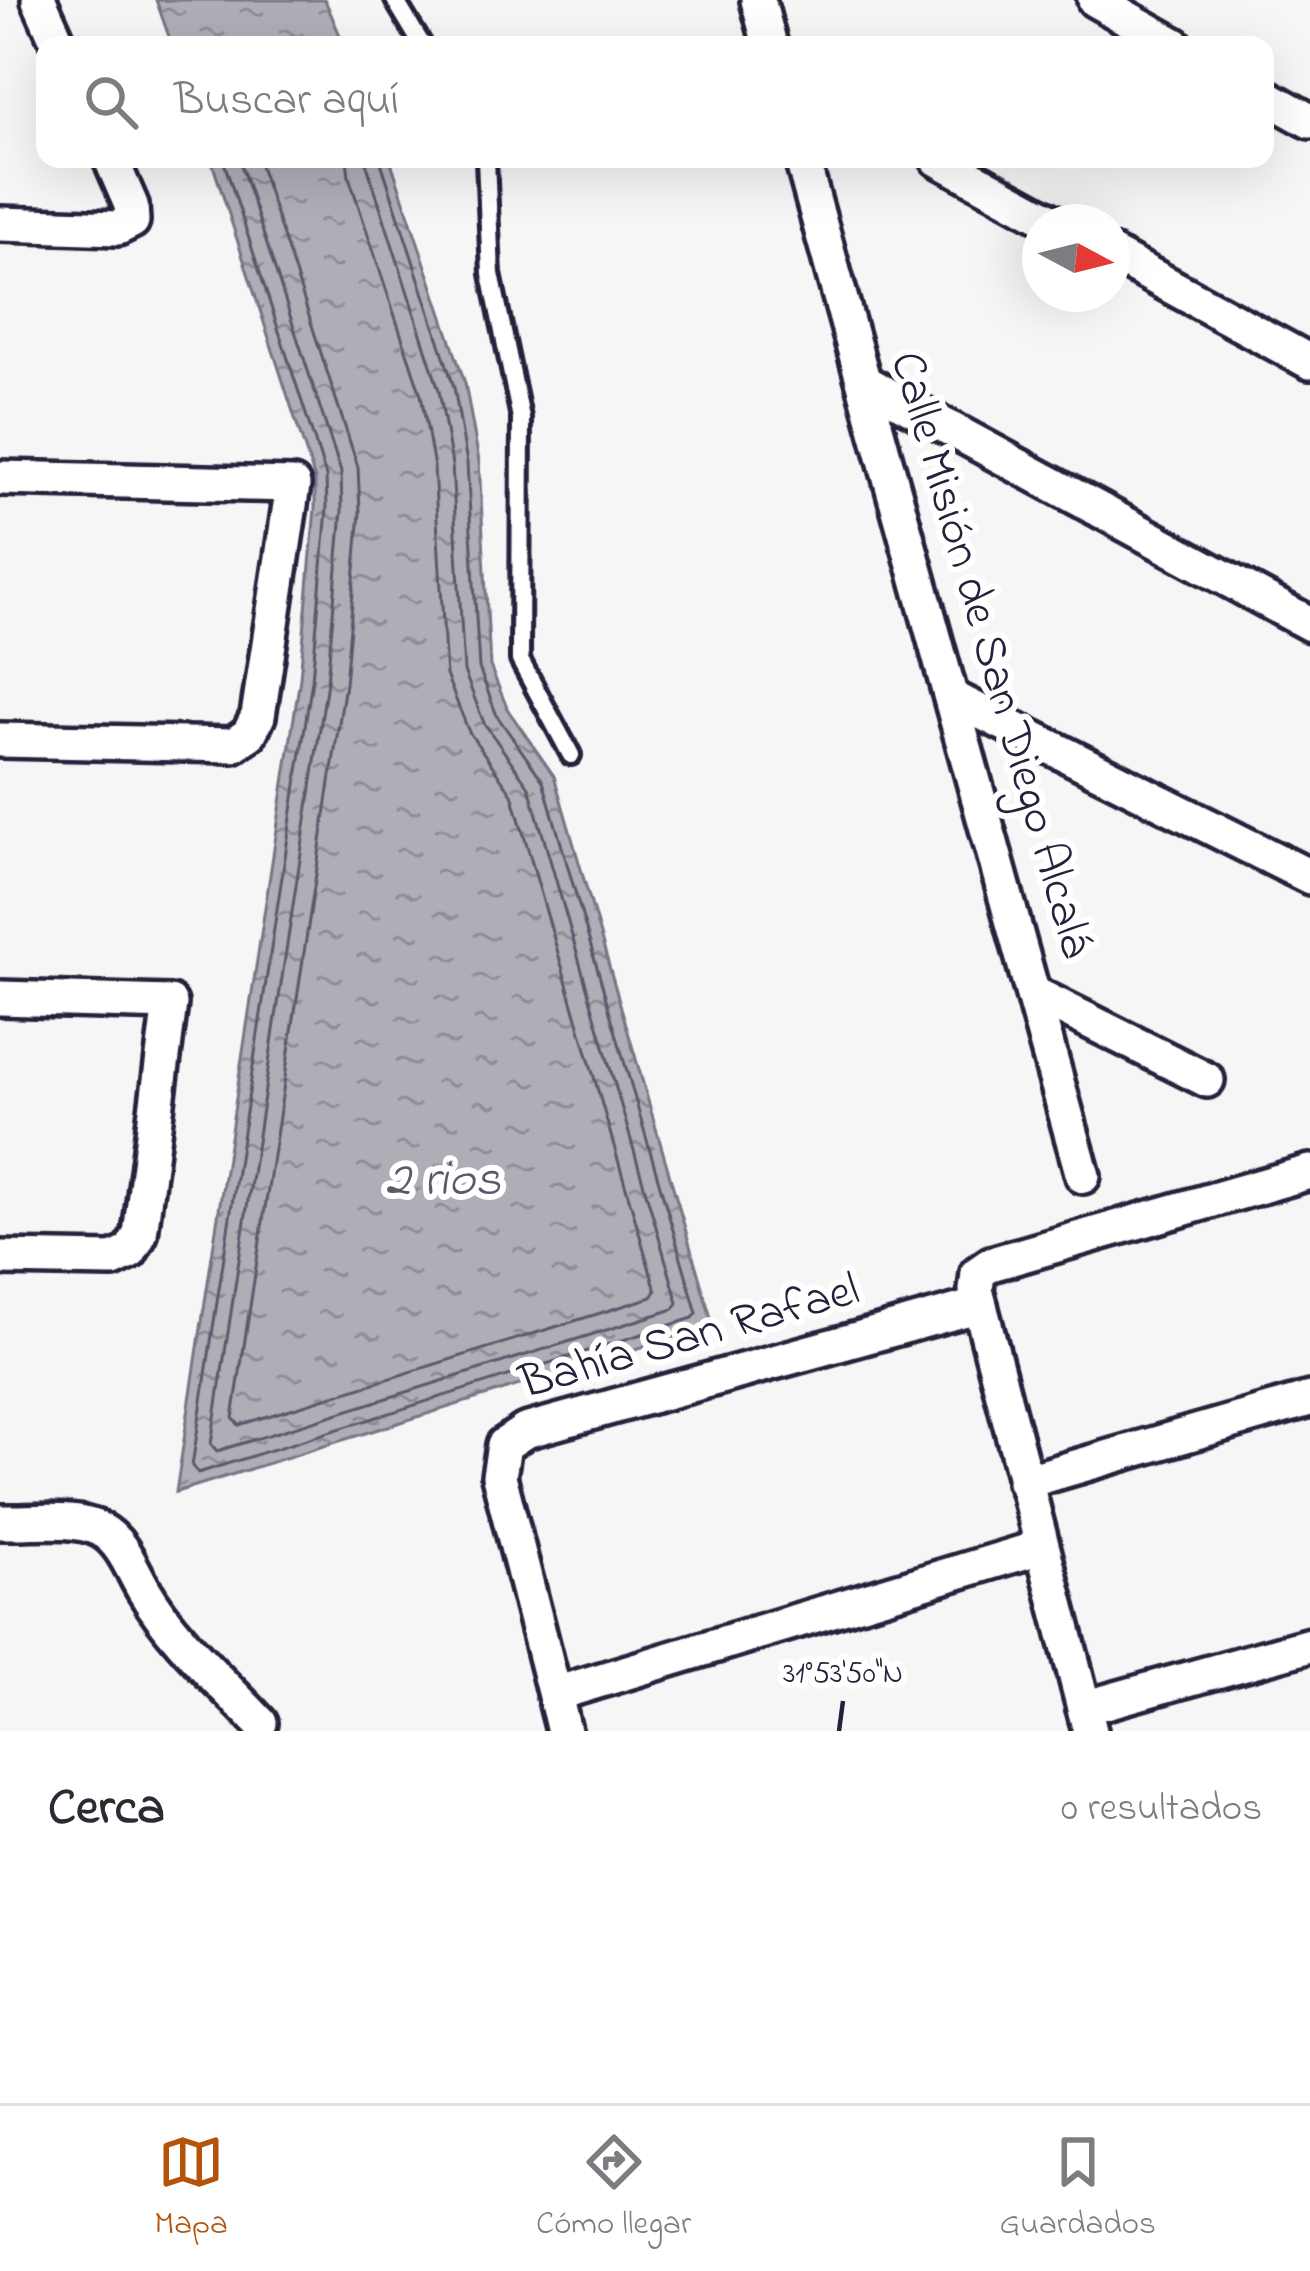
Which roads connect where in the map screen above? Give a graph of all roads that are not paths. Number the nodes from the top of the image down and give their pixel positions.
1 (39, 0) edge
2 (395, 0) edge
3 (758, 0) edge
4 (1095, 0) edge
5 (55, 36) edge
6 (417, 36) edge
7 (768, 36) edge
8 (1159, 36) edge
9 (1274, 101) edge
10 (1310, 121) edge
11 (114, 168) edge
12 (486, 168) edge
13 (805, 168) edge
14 (954, 168) edge
15 (1022, 205) edge
16 (0, 224) edge
17 (1130, 264) edge
18 (1310, 362) edge
19 (864, 382) junction
20 (0, 478) edge
21 (1310, 624) edge
22 (952, 697) junction
23 (0, 740) edge
24 (571, 755) dead end
25 (1310, 877) edge
26 (1035, 994) junction
27 (0, 998) edge
28 (1207, 1080) dead end
29 (1310, 1172) edge
30 (1083, 1176) dead end
31 (0, 1258) edge
32 (979, 1289) junction
33 (1310, 1399) edge
34 (1024, 1482) junction
35 (0, 1522) edge
36 (1041, 1547) junction
37 (1310, 1645) edge
38 (555, 1694) junction
39 (1087, 1719) edge
40 (256, 1728) edge
41 (564, 1731) edge

1 - 5 street
2 - 6 lane
3 - 7 street
4 - 8 street
9 - 10 street
11 - 16 street
12 - 24 lane
13 - 19 street, Calle Misión de San Diego Alcalá
14 - 15 street
17 - 18 street
19 - 21 street
19 - 22 street, Calle Misión de San Diego Alcalá
20 - 23 street
22 - 25 street
22 - 26 street, Calle Misión de San Diego Alcalá
26 - 28 street
26 - 30 street, Calle Misión de San Diego Alcalá
27 - 31 street
29 - 32 street
32 - 34 street
32 - 38 street, Bahía San Rafael
33 - 34 street
34 - 36 street
35 - 40 street
36 - 38 street
36 - 39 street
37 - 39 street
38 - 41 street, Bahía San Rafael

